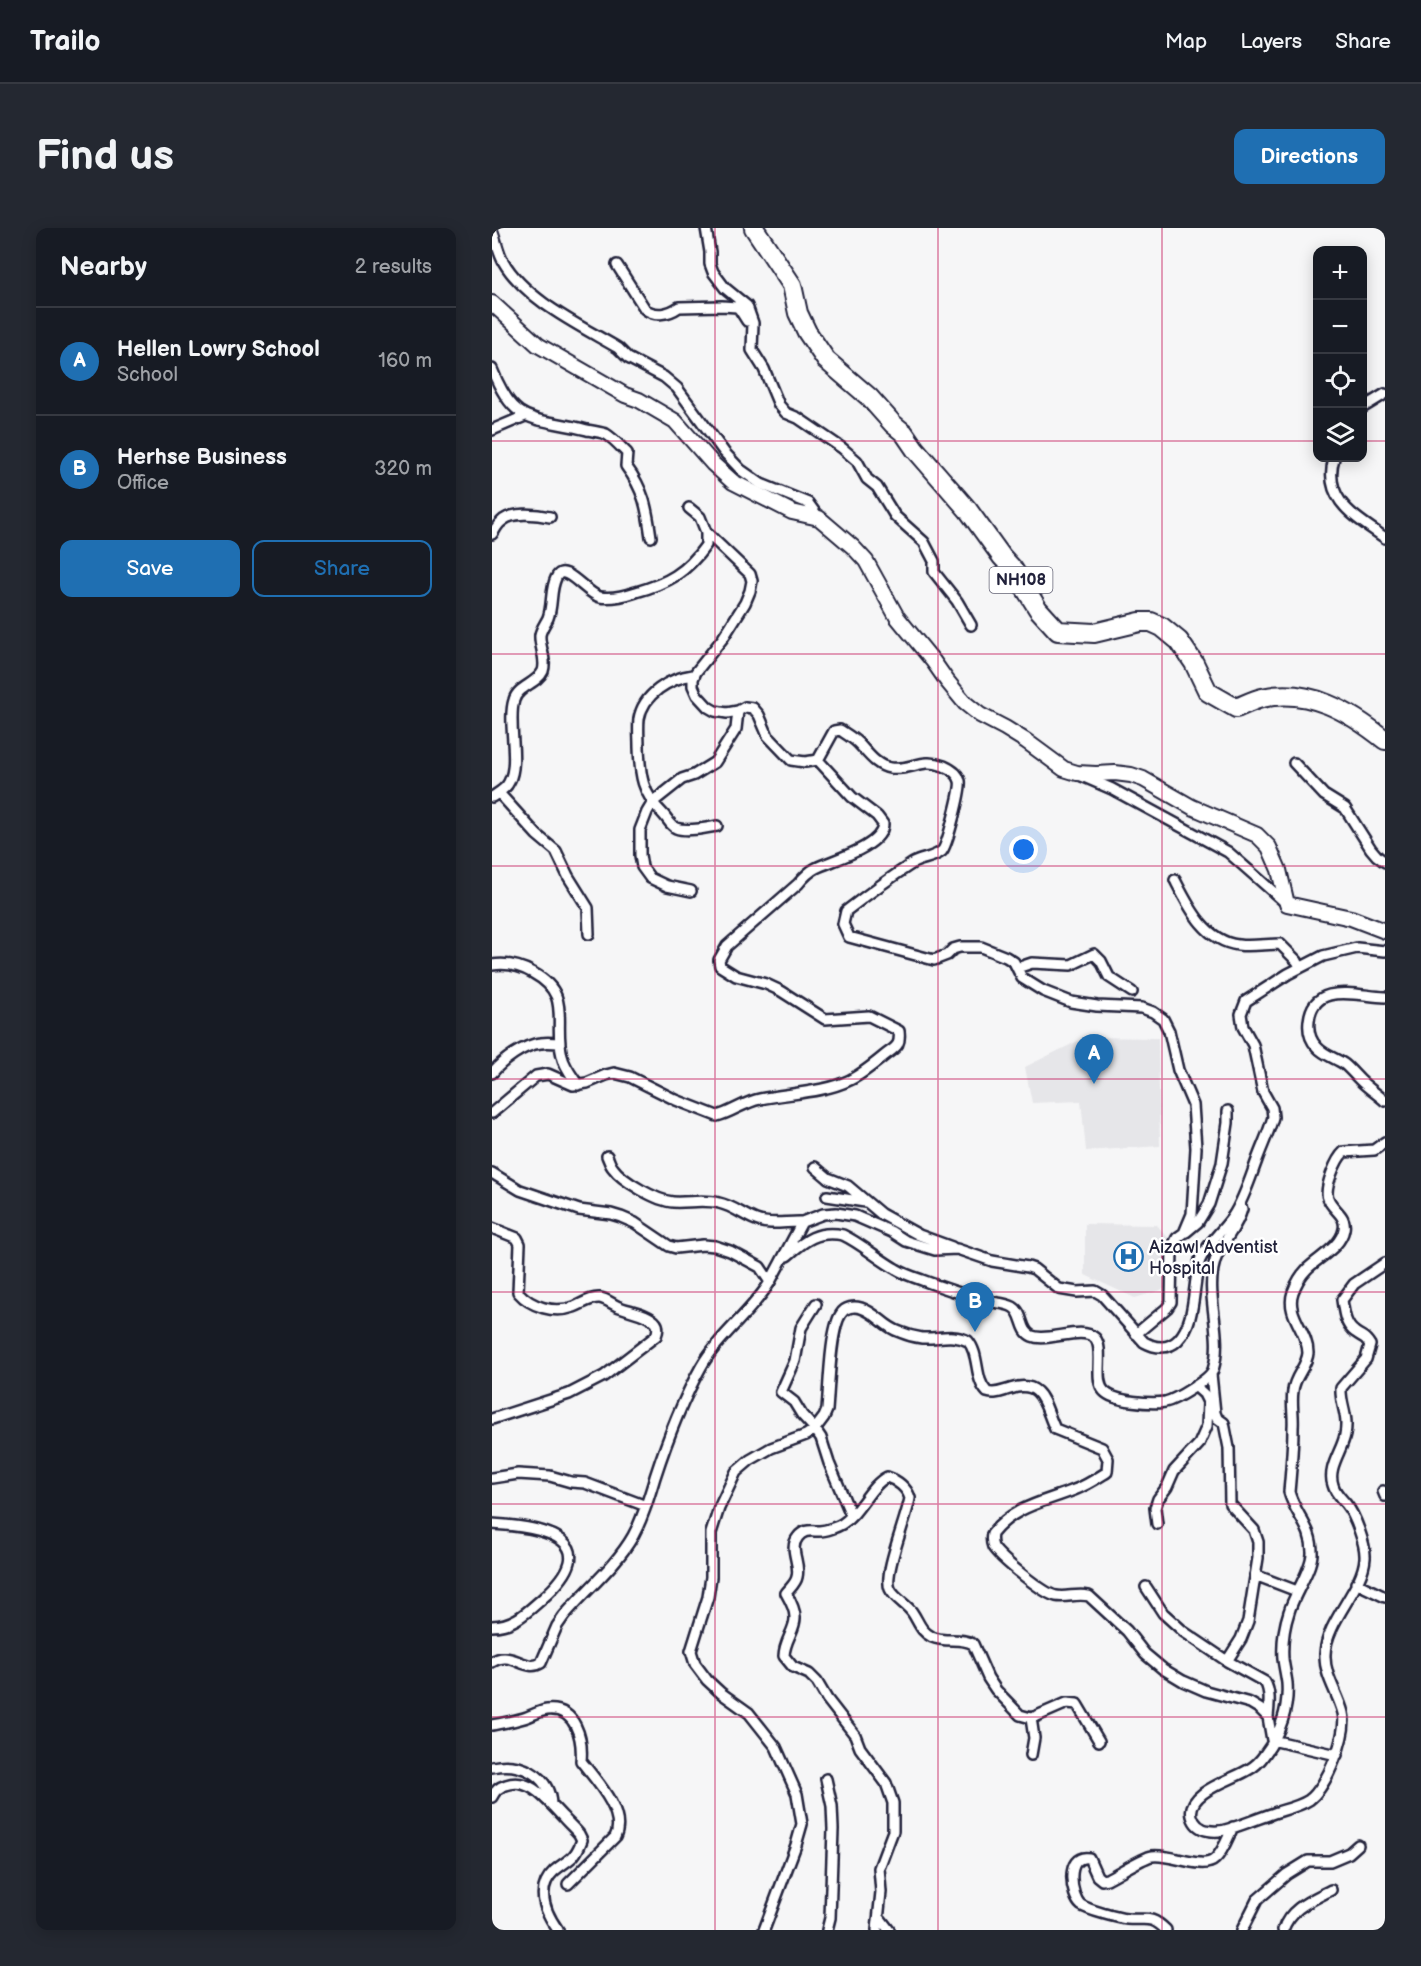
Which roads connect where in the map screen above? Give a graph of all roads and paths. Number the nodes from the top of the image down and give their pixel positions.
1 (706, 228) edge
2 (754, 228) edge
3 (492, 230) edge
4 (617, 265) dead end
5 (492, 303) edge
6 (752, 338) junction
7 (492, 369) edge
8 (1385, 393) edge
9 (1367, 405) edge
10 (525, 416) junction
11 (492, 430) edge
12 (1334, 462) edge
13 (689, 508) dead end
14 (550, 517) dead end
15 (819, 518) junction
16 (706, 532) junction
17 (492, 534) edge
18 (651, 537) dead end
19 (1385, 538) edge
20 (971, 625) dead end
21 (693, 675) junction
22 (738, 711) junction
23 (1385, 740) edge
24 (818, 760) junction
25 (1294, 763) dead end
26 (1077, 773) junction
27 (495, 795) edge
28 (653, 802) junction
29 (717, 826) dead end
30 (1385, 862) edge
31 (1175, 880) dead end
32 (691, 891) dead end
33 (1287, 904) junction
34 (1385, 931) edge
35 (589, 934) dead end
36 (1385, 951) edge
37 (492, 965) edge
38 (1300, 967) junction
39 (1017, 968) junction
40 (1132, 992) dead end
41 (1385, 997) edge
42 (560, 1043) junction
43 (492, 1073) edge
44 (578, 1085) junction
45 (1385, 1101) edge
46 (1228, 1111) dead end
47 (492, 1113) edge
48 (1385, 1142) edge
49 (607, 1156) dead end
50 (815, 1167) dead end
51 (492, 1173) edge
52 (1244, 1194) junction
53 (827, 1196) dead end
54 (867, 1203) junction
55 (802, 1222) junction
56 (492, 1228) edge
57 (1184, 1233) junction
58 (957, 1249) junction
59 (782, 1260) junction
60 (1385, 1263) edge
61 (770, 1282) junction
62 (816, 1304) dead end
63 (1136, 1334) junction
64 (1212, 1374) junction
65 (1195, 1386) junction
66 (492, 1419) edge
67 (815, 1428) junction
68 (492, 1478) edge
69 (646, 1506) junction
70 (851, 1515) junction
71 (492, 1524) edge
72 (1156, 1524) dead end
73 (1255, 1575) junction
74 (1356, 1583) junction
75 (1146, 1587) dead end
76 (1297, 1591) junction
77 (1385, 1597) edge
78 (492, 1626) edge
79 (1227, 1661) junction
80 (492, 1662) edge
81 (1268, 1717) junction
82 (1031, 1718) junction
83 (492, 1725) edge
84 (1272, 1740) junction
85 (1099, 1742) dead end
86 (1031, 1755) dead end
87 (1337, 1755) junction
88 (492, 1767) edge
89 (826, 1779) dead end
90 (492, 1797) edge
91 (552, 1804) junction
92 (1233, 1827) junction
93 (1358, 1845) dead end
94 (568, 1884) dead end
95 (1331, 1890) dead end
96 (879, 1917) junction
97 (558, 1930) edge
98 (764, 1930) edge
99 (827, 1930) edge
100 (877, 1930) edge
101 (889, 1930) edge
102 (1166, 1930) edge
103 (1242, 1930) edge
104 (1284, 1930) edge

1 - 6 street
2 - 23 highway, NH108
3 - 15 street
4 - 6 street
5 - 15 street
6 - 20 street
7 - 10 street
8 - 9 street
10 - 11 street
10 - 18 street
12 - 19 street
13 - 16 street
14 - 17 street
15 - 26 street
16 - 21 street
16 - 27 street
21 - 22 street
21 - 28 street
22 - 24 street
22 - 28 street
24 - 39 street
24 - 44 street
25 - 30 street
26 - 33 street
26 - 33 street
27 - 35 street
28 - 29 street
28 - 32 street
31 - 38 street
33 - 34 street
36 - 38 street
37 - 42 street
38 - 52 street
39 - 40 street
39 - 57 street
41 - 45 street
42 - 43 street
42 - 44 street
44 - 47 street
46 - 57 street
48 - 76 street
49 - 55 street
50 - 54 street
51 - 61 street
52 - 63 street
52 - 64 street
53 - 54 street
54 - 58 street
55 - 58 street
55 - 59 street
56 - 66 street
57 - 63 street
58 - 63 street
59 - 61 street
59 - 65 street
60 - 74 street
61 - 69 street
62 - 67 street
64 - 65 street
64 - 73 street
65 - 72 street
67 - 70 street
67 - 81 street
67 - 98 street
68 - 69 street
69 - 80 street
70 - 82 street
70 - 96 street
71 - 78 street
73 - 76 street
73 - 79 street
74 - 77 street
74 - 87 street
75 - 79 street
76 - 84 street
79 - 81 street
81 - 84 street
82 - 85 street
82 - 86 street
83 - 94 street
84 - 87 street
84 - 92 street
87 - 92 street
88 - 91 street
89 - 99 street
90 - 91 street
91 - 97 street
92 - 102 street
93 - 103 street
95 - 104 street
96 - 100 street
96 - 101 street

